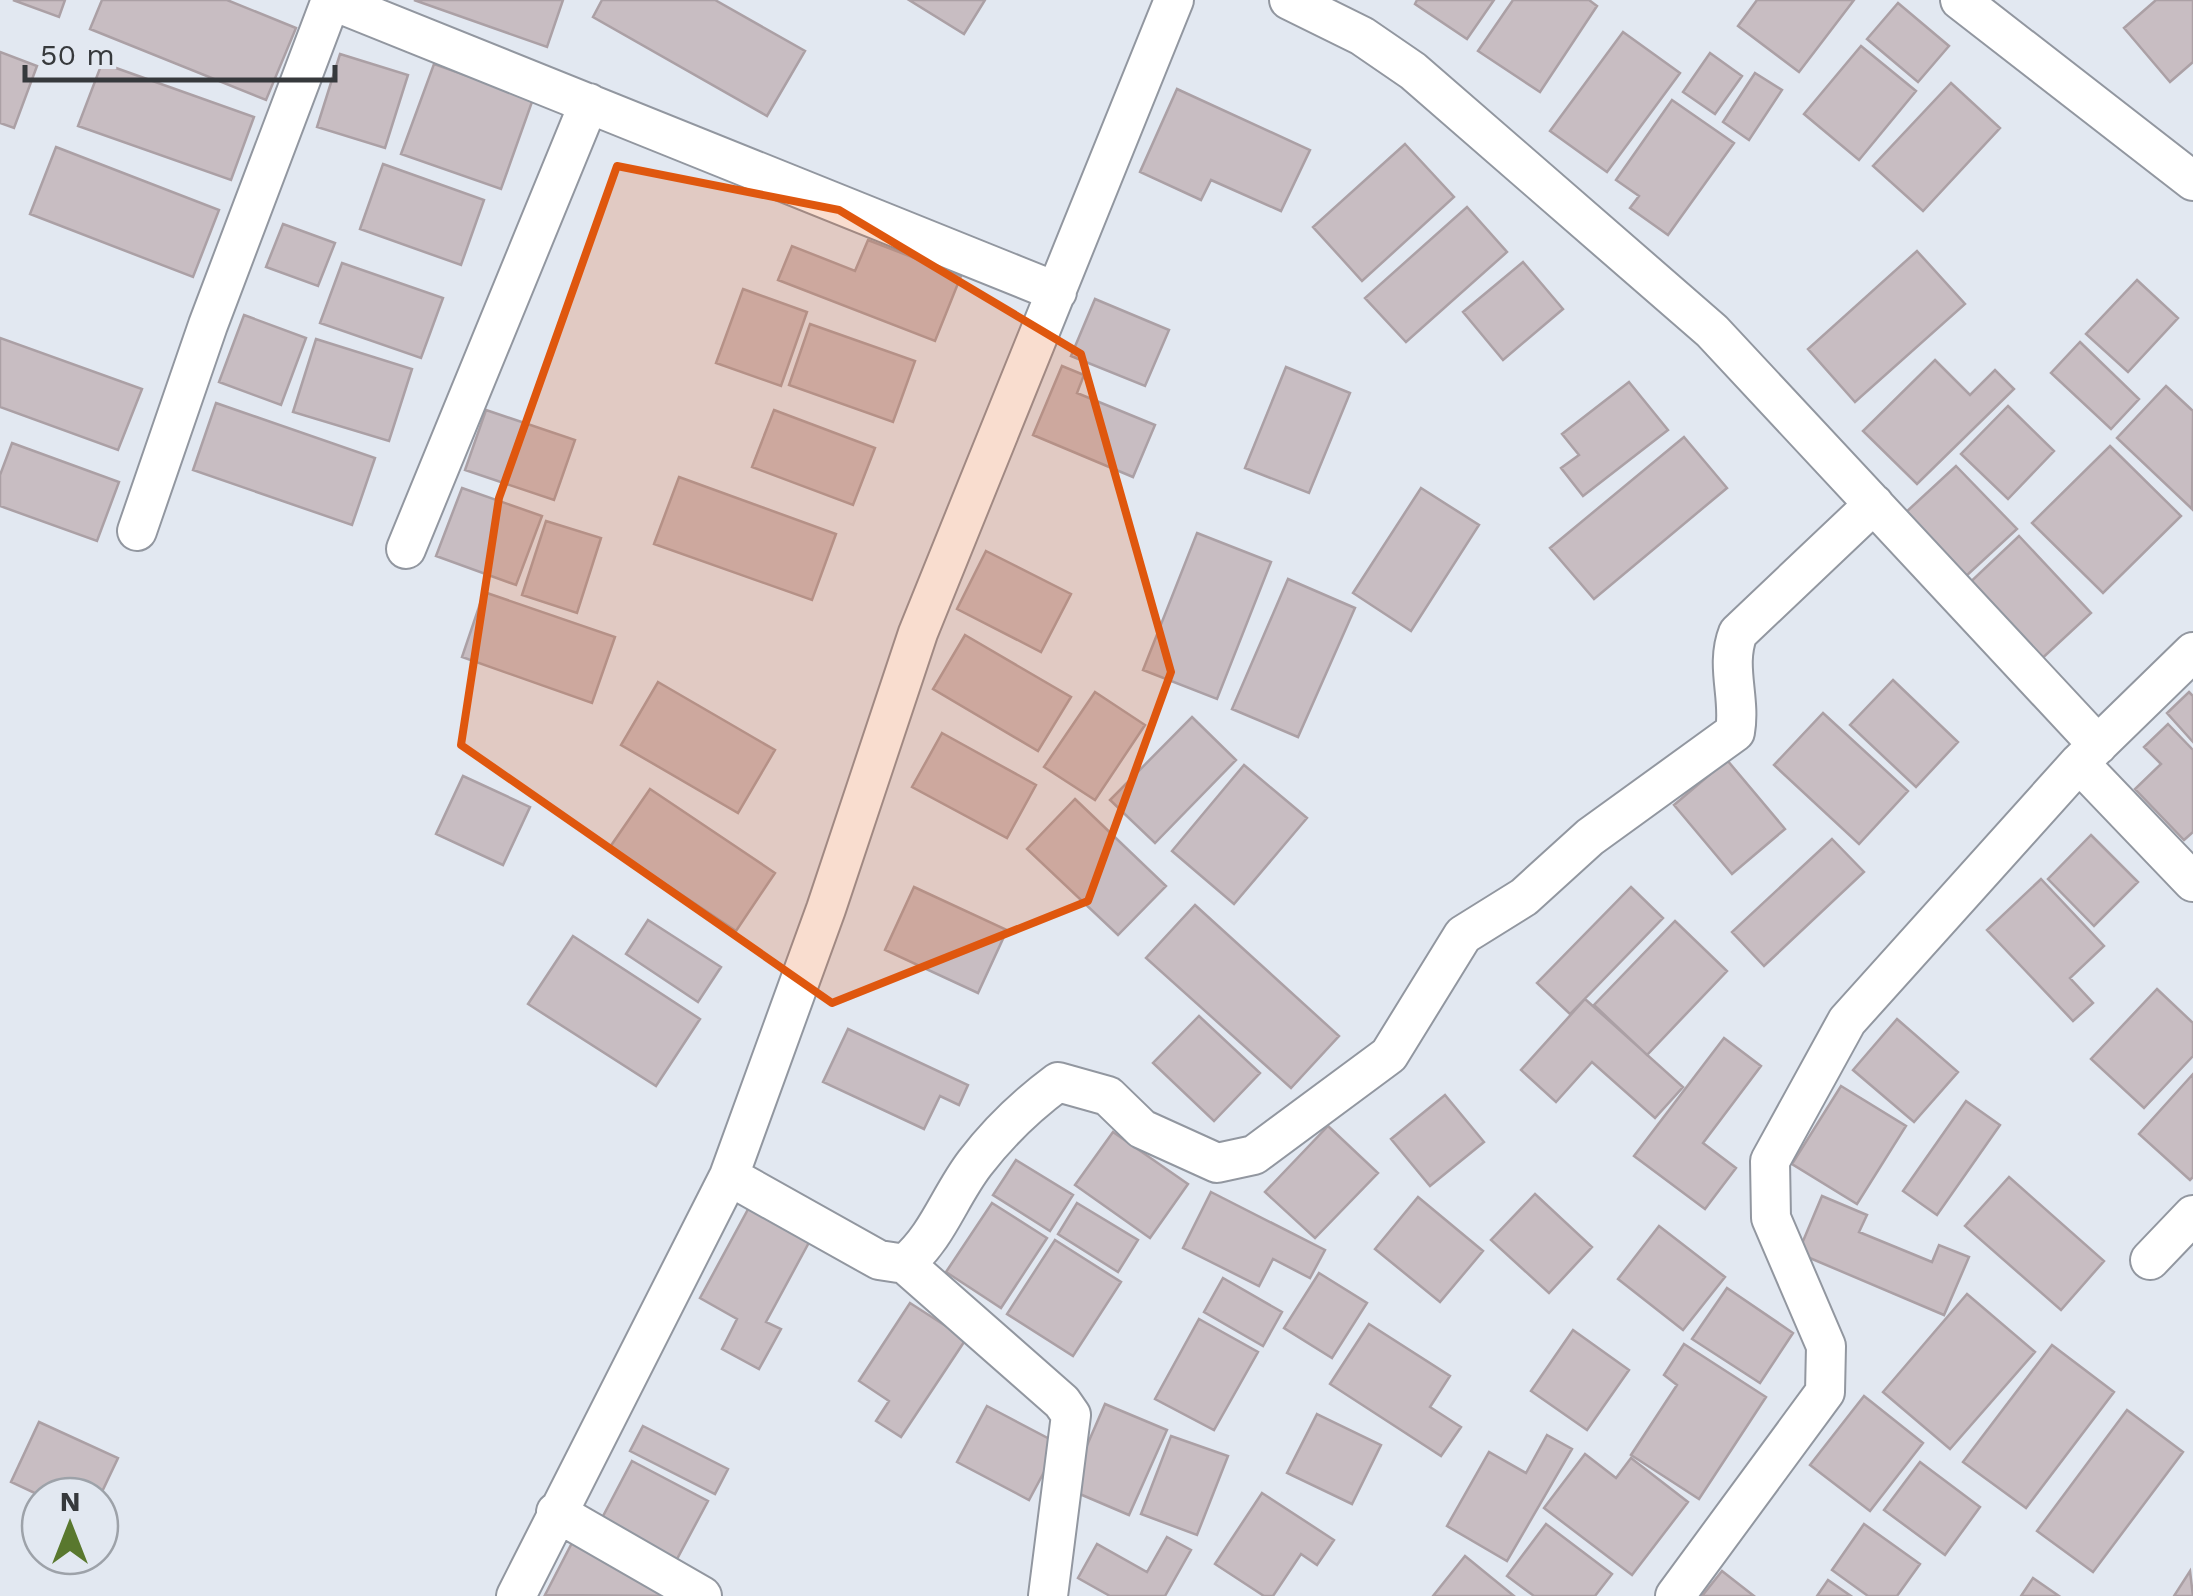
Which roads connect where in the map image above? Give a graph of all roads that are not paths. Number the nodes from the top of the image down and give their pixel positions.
1 (331, 0) edge
2 (1174, 0) edge
3 (1289, 0) edge
4 (1960, 0) edge
5 (588, 103) junction
6 (2193, 181) edge
7 (1057, 292) junction
8 (1874, 504) junction
9 (137, 531) dead end
10 (406, 550) dead end
11 (2193, 652) edge
12 (2089, 754) junction
13 (2193, 882) edge
14 (729, 1176) junction
15 (2193, 1215) edge
16 (2150, 1260) dead end
17 (905, 1264) junction
18 (556, 1512) junction
19 (516, 1596) edge
20 (702, 1596) edge
21 (1048, 1596) edge
22 (1675, 1596) edge

1 - 5 street
1 - 9 street
2 - 7 street
3 - 8 street
4 - 6 street
5 - 7 street
5 - 10 street
7 - 14 street
8 - 12 street
8 - 17 street
11 - 12 street
12 - 13 street
12 - 22 street
14 - 17 street
14 - 18 street
15 - 16 street
17 - 21 street
18 - 19 street
18 - 20 street

